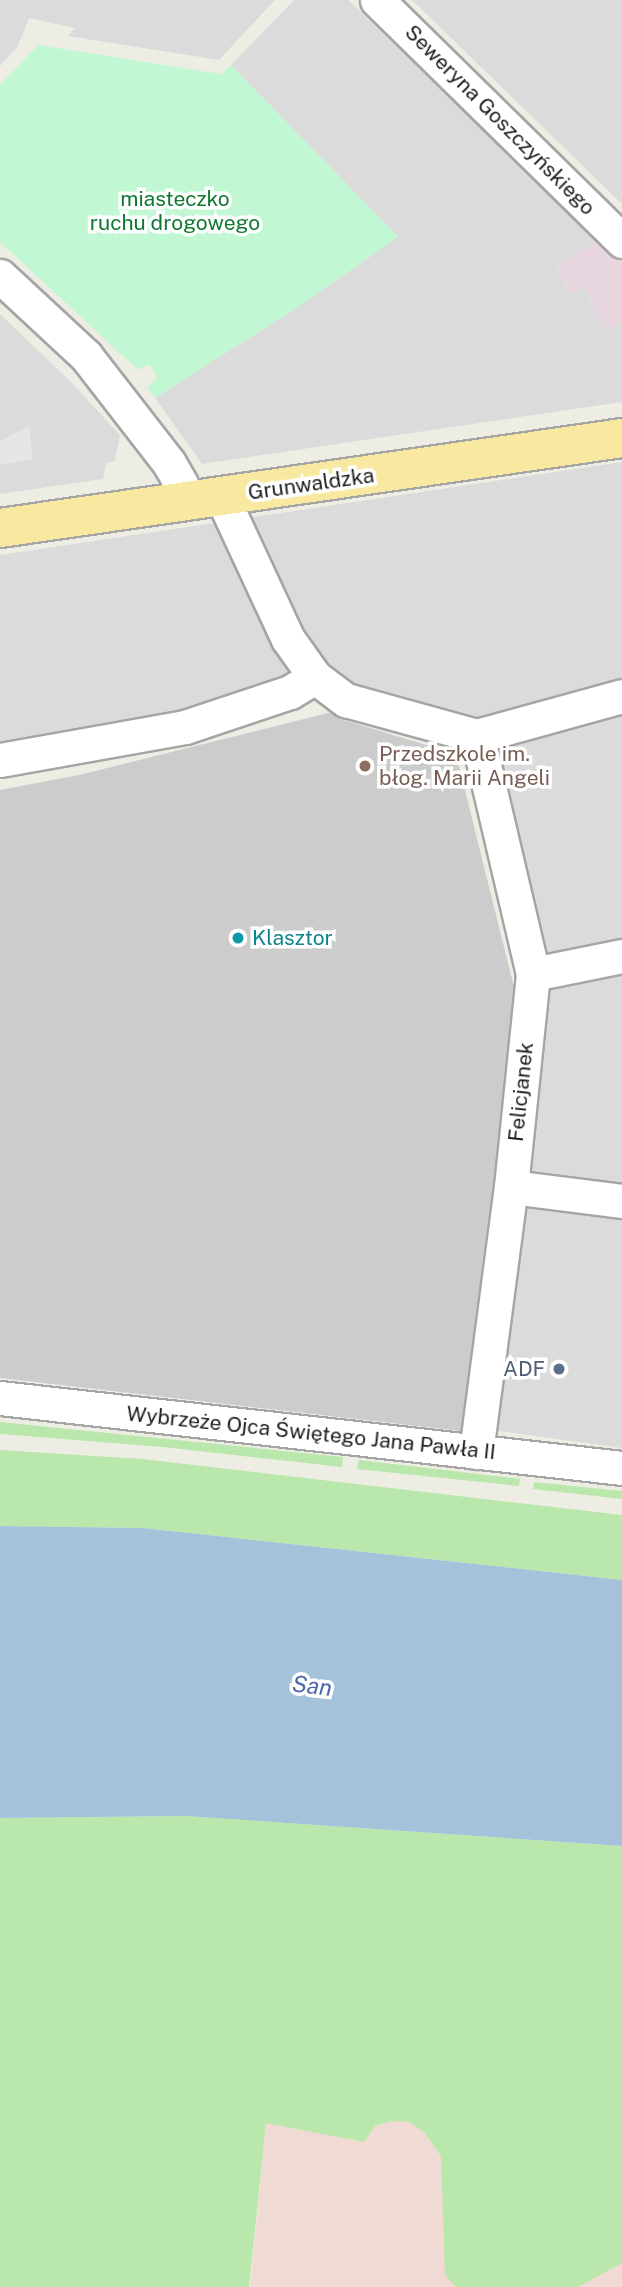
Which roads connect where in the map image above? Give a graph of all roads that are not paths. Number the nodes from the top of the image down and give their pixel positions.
1 (377, 0) edge
2 (622, 240) edge
3 (0, 276) edge
4 (622, 438) edge
5 (222, 496) junction
6 (184, 501) junction
7 (0, 528) edge
8 (314, 677) junction
9 (622, 696) edge
10 (477, 736) junction
11 (0, 760) edge
12 (622, 956) edge
13 (533, 974) junction
14 (511, 1187) junction
15 (622, 1201) edge
16 (0, 1398) edge
17 (476, 1452) junction
18 (622, 1468) edge

1 - 2 street, Seweryna Goszczyńskiego
3 - 6 street
4 - 5 main road, Grunwaldzka
5 - 6 main road, Grunwaldzka
5 - 8 street
6 - 7 main road, Grunwaldzka
8 - 10 street
8 - 11 street
9 - 10 street
10 - 13 street, Felicjanek
12 - 13 street
13 - 14 street, Felicjanek
14 - 15 street
14 - 17 street, Felicjanek
16 - 17 street, Wybrzeże Ojca Świętego Jana Pawła II
17 - 18 street, Wybrzeże Ojca Świętego Jana Pawła II

